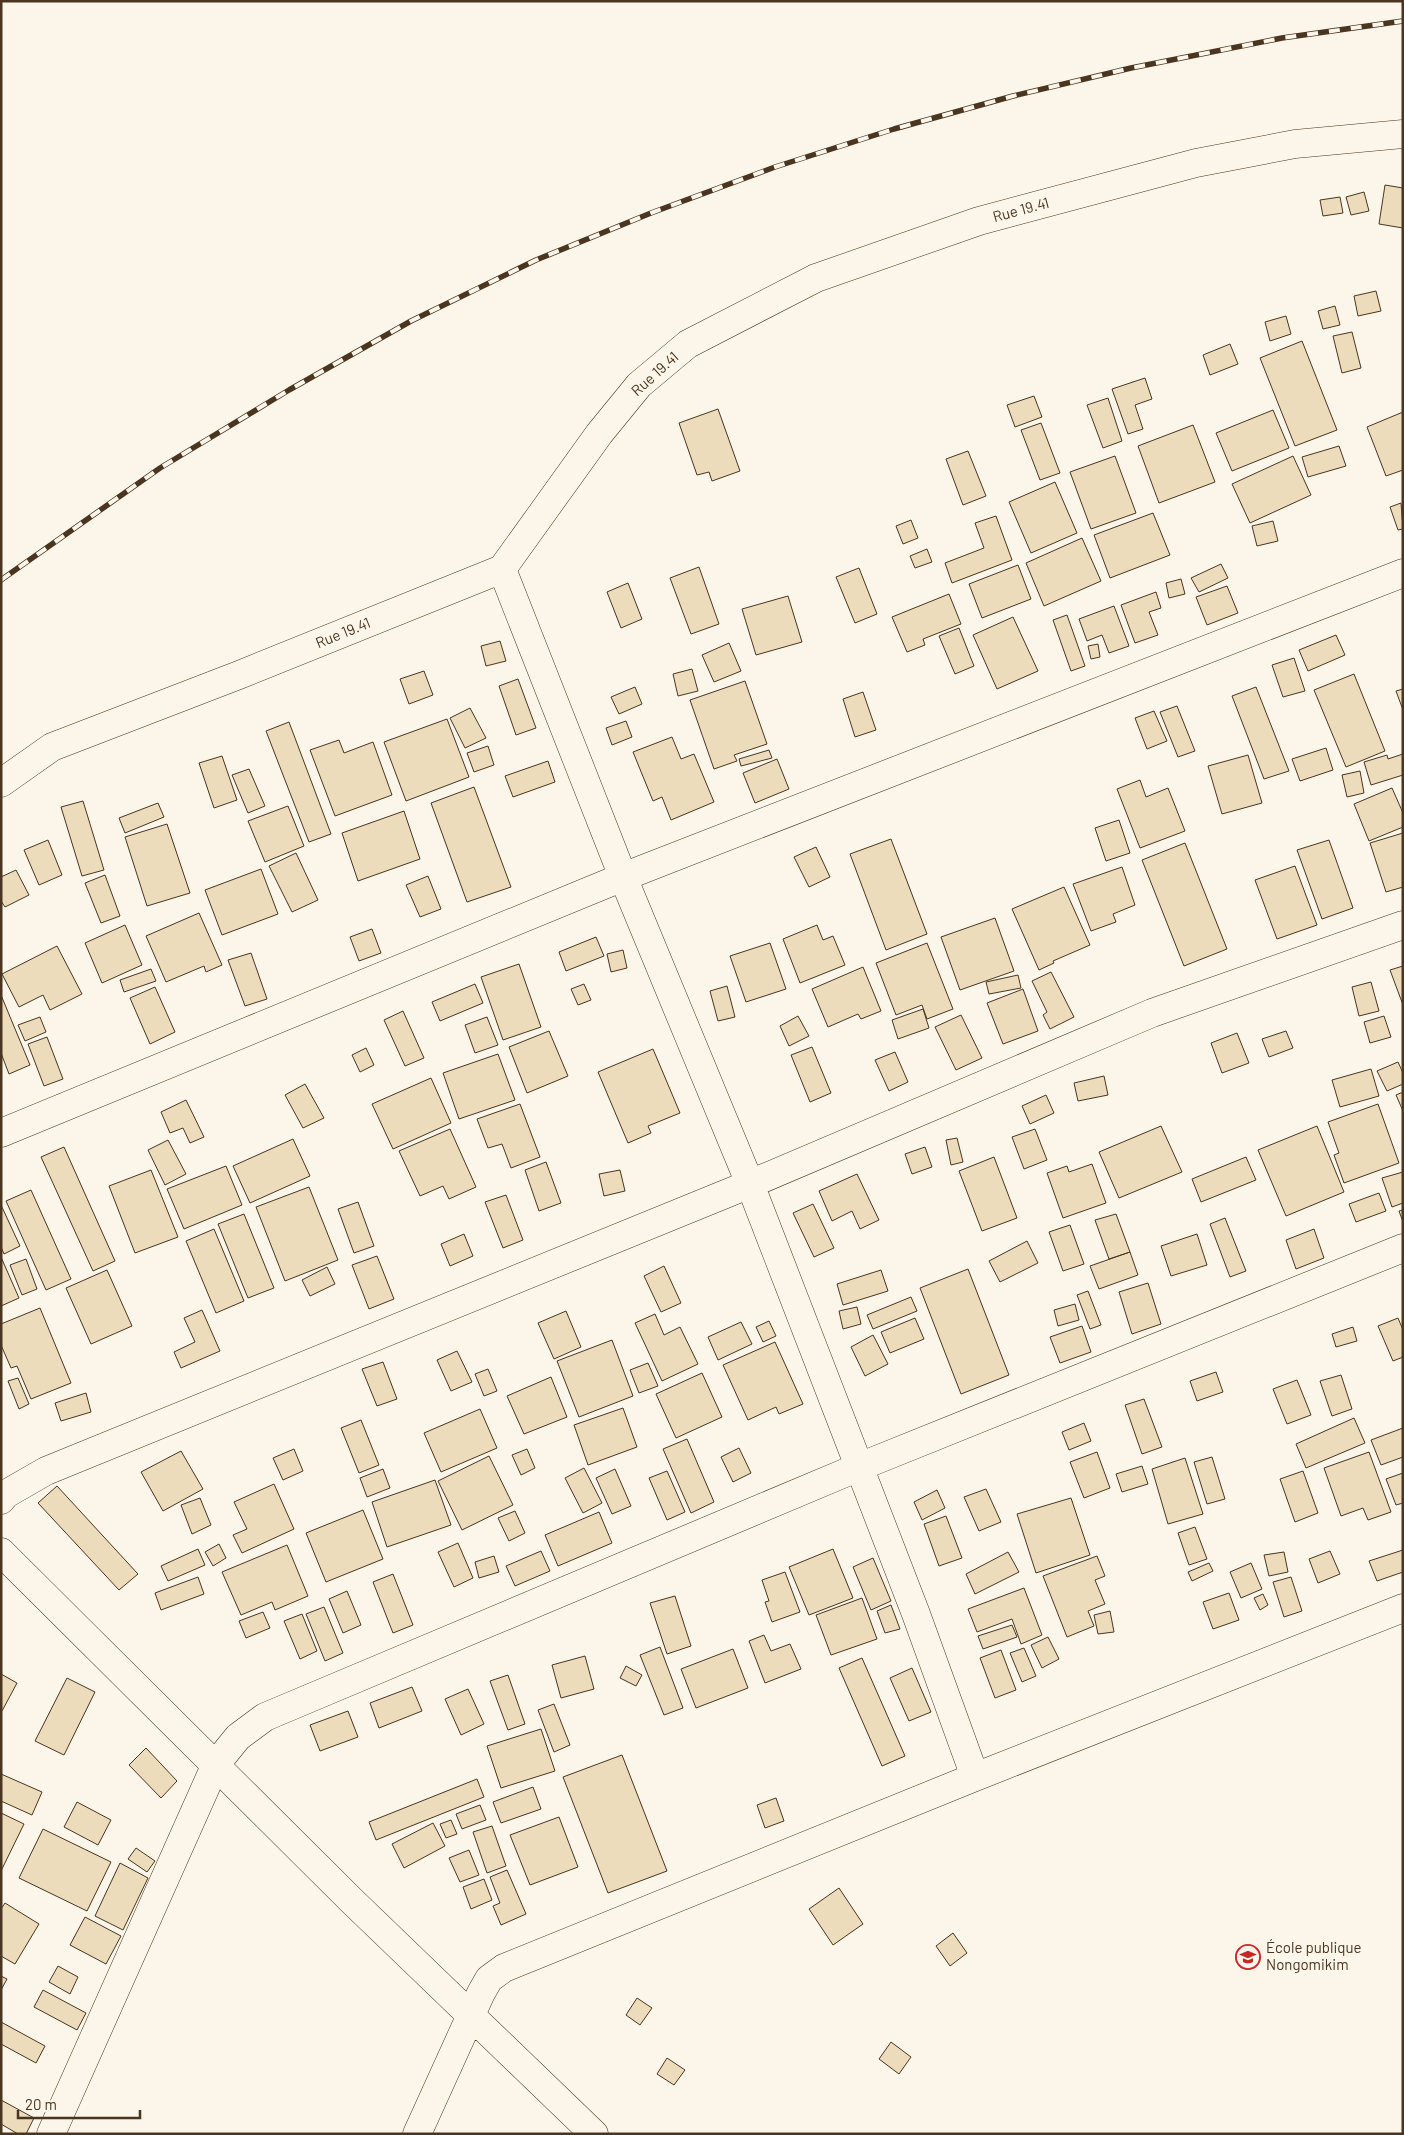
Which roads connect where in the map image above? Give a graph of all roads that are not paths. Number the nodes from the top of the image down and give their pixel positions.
1 (1403, 134) edge
2 (502, 569) junction
3 (1403, 573) edge
4 (1, 783) edge
5 (623, 877) junction
6 (1403, 925) edge
7 (1, 1134) edge
8 (750, 1184) junction
9 (1403, 1248) edge
10 (859, 1467) junction
11 (1, 1500) edge
12 (1, 1552) edge
13 (1403, 1608) edge
14 (216, 1764) junction
15 (975, 1777) junction
16 (470, 2015) junction
17 (51, 2134) edge
18 (417, 2134) edge
19 (594, 2134) edge

1 - 2 street, Rue 19.41
2 - 4 street, Rue 19.41
2 - 5 street
3 - 5 street
5 - 7 street
5 - 8 street
6 - 8 street
8 - 10 street
8 - 11 street
9 - 10 street
10 - 14 street
10 - 15 street
12 - 14 street
13 - 15 street
14 - 16 street
14 - 17 street
15 - 16 street
16 - 18 street
16 - 19 street

